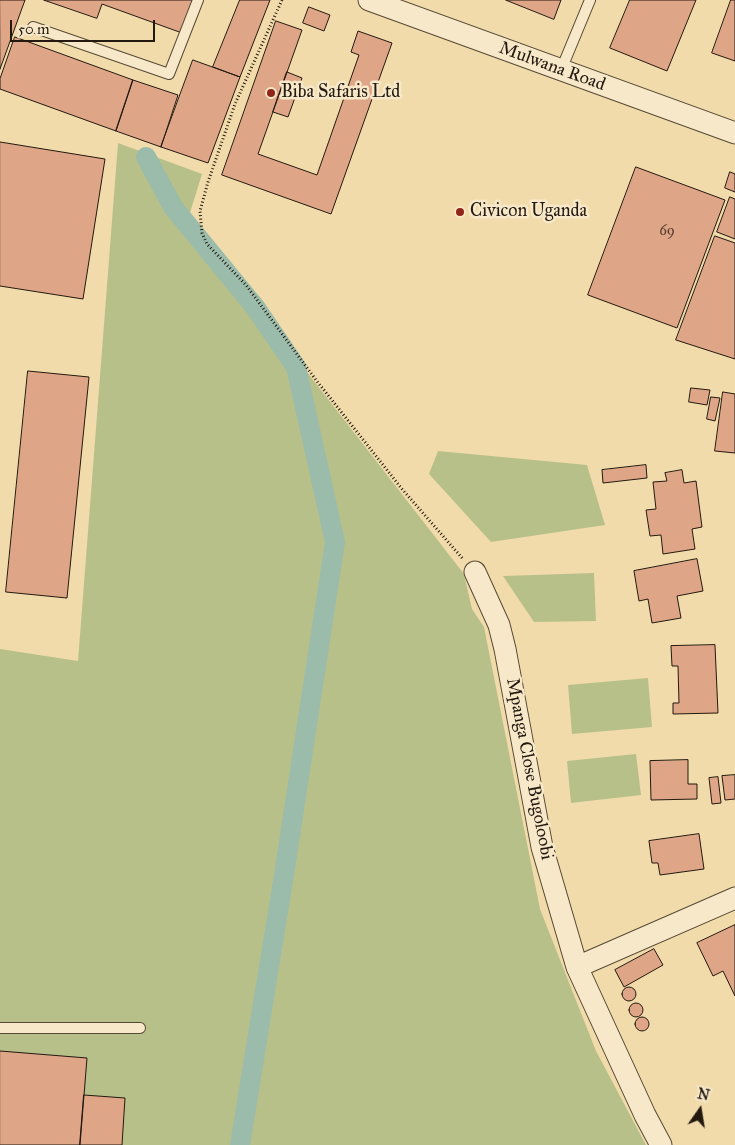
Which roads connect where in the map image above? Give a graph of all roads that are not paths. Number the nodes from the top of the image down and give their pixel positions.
1 (198, 0) edge
2 (369, 0) edge
3 (590, 0) edge
4 (33, 27) dead end
5 (561, 70) junction
6 (735, 133) edge
7 (475, 572) road end
8 (735, 898) edge
9 (577, 967) junction
10 (0, 1028) edge
11 (140, 1028) dead end
12 (661, 1145) edge

1 - 4 lane
2 - 5 street, Mulwana Road
3 - 5 lane
5 - 6 street, Mulwana Road
7 - 9 street, Mpanga Close Bugoloobi
8 - 9 street
9 - 12 street, Mpanga Close Bugoloobi
10 - 11 lane

